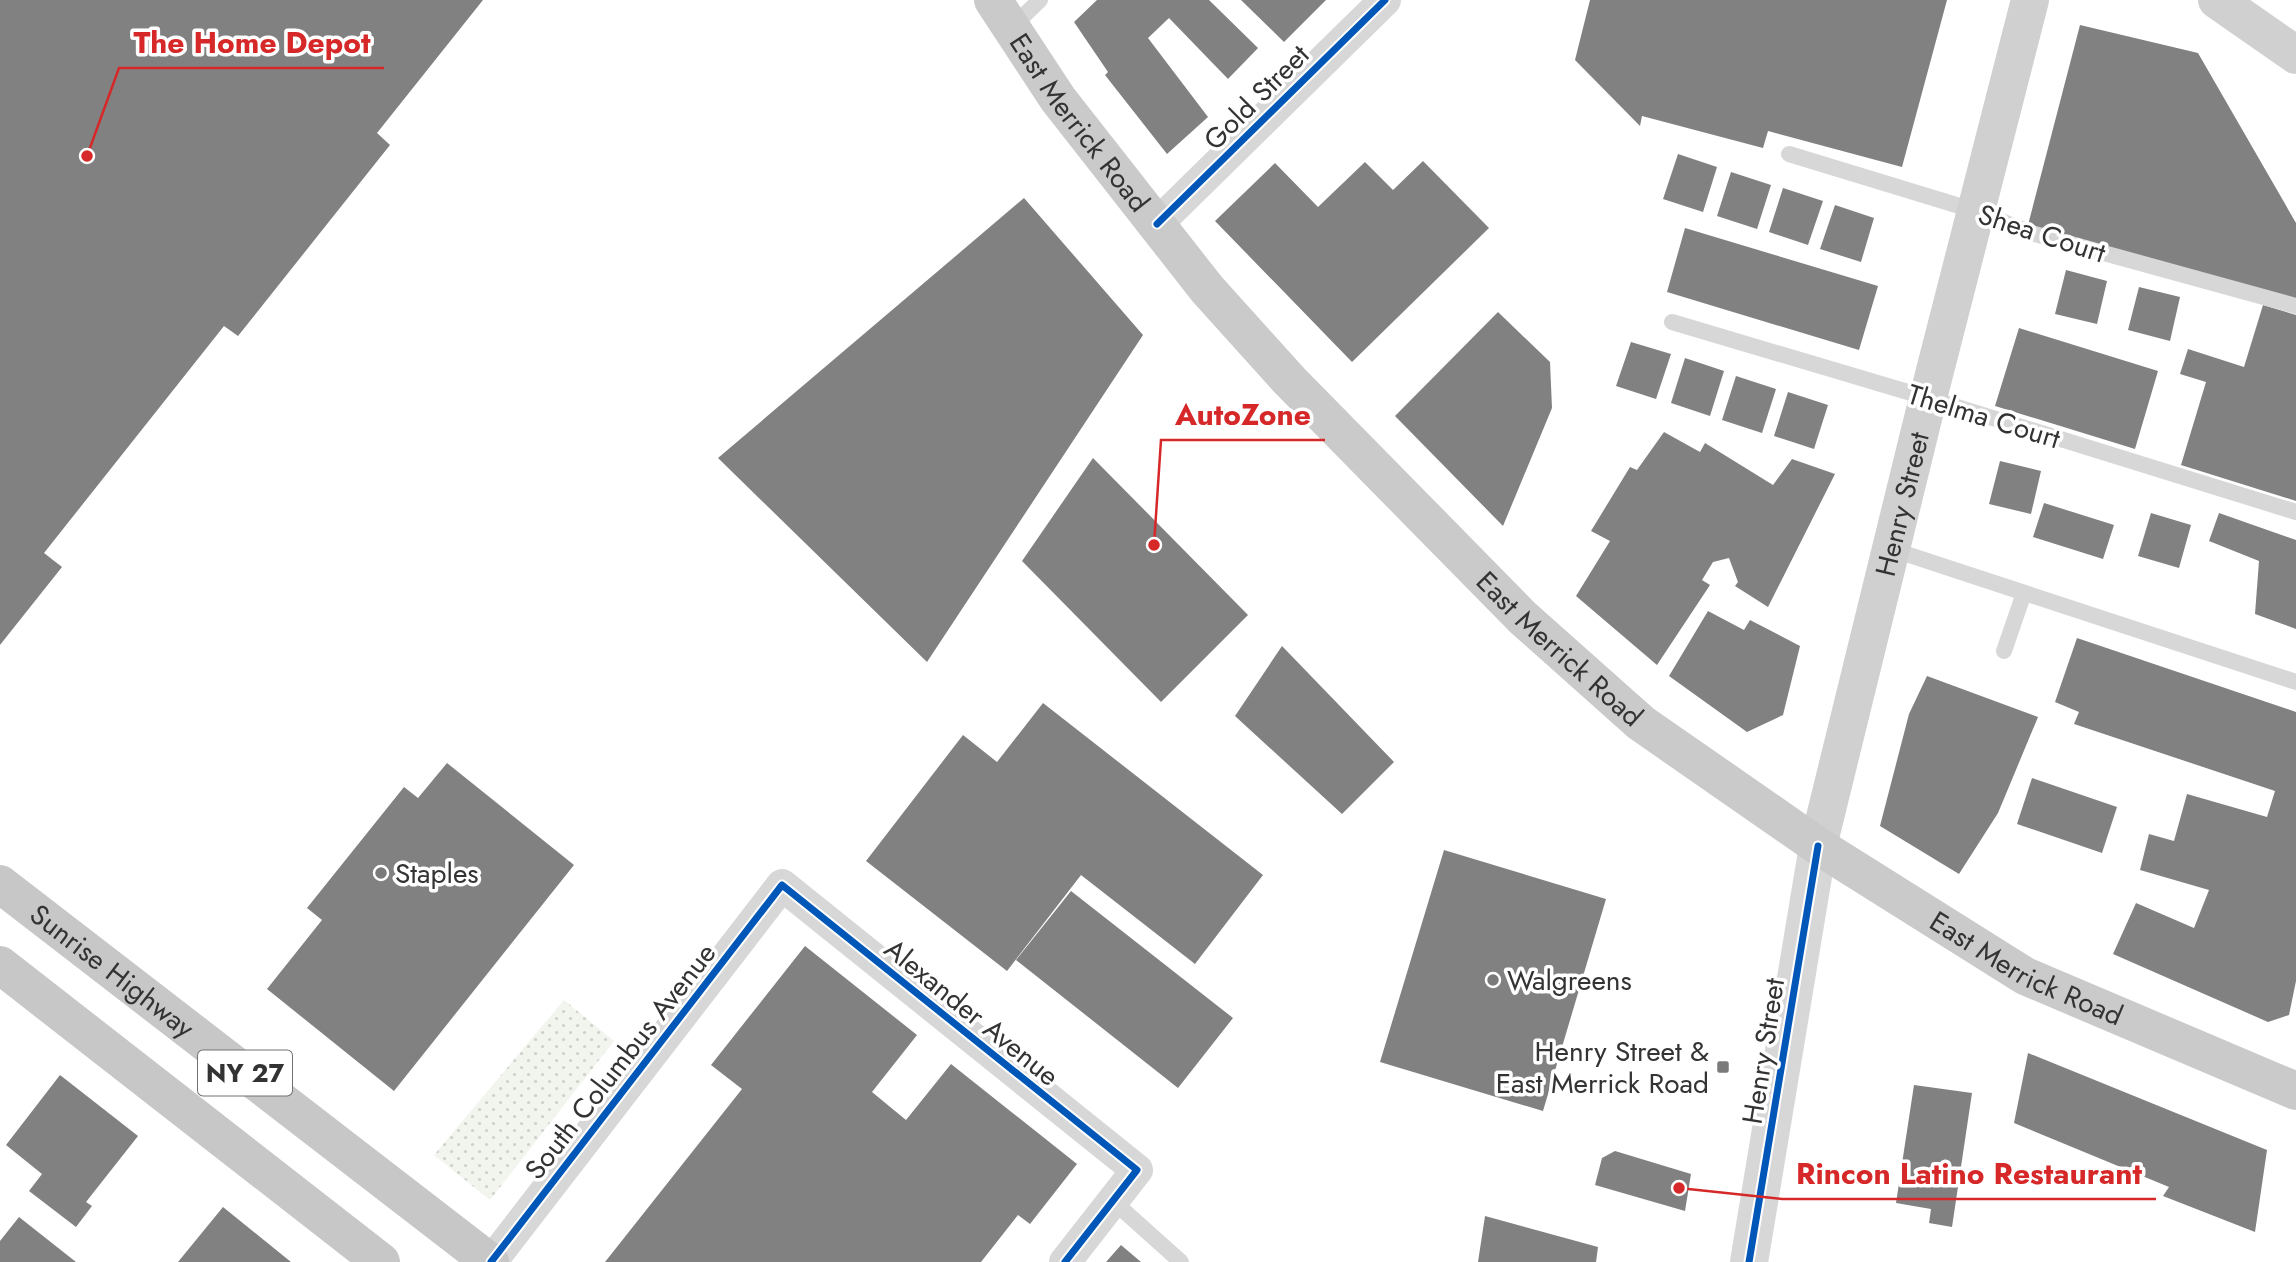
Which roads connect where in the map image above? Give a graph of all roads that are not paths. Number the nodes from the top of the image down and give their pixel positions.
1 (1040, 0) edge
2 (1384, 0) edge
3 (2031, 0) edge
4 (2217, 0) edge
5 (1002, 14) edge
6 (2296, 55) edge
7 (1789, 154) dead end
8 (1976, 211) junction
9 (1157, 224) junction
10 (2296, 306) edge
11 (1672, 322) dead end
12 (1928, 398) junction
13 (2296, 512) edge
14 (1891, 549) junction
15 (2024, 593) junction
16 (2004, 651) dead end
17 (2296, 682) edge
18 (1818, 846) junction
19 (0, 884) edge
20 (782, 886) joint
21 (0, 965) edge
22 (2296, 1091) edge
23 (1113, 1201) junction
24 (381, 1262) edge
25 (491, 1262) edge
26 (1065, 1262) edge
27 (1181, 1262) edge
28 (1749, 1262) edge

1 - 5 lane
2 - 9 street, Gold Street
3 - 8 main road, Henry Street
4 - 6 main road
5 - 9 main road, East Merrick Road
7 - 8 lane, Shea Court
8 - 10 lane, Shea Court
8 - 12 main road, Henry Street
9 - 18 main road, East Merrick Road
11 - 12 lane, Thelma Court
12 - 13 lane, Thelma Court
12 - 14 main road, Henry Street
14 - 15 lane
14 - 18 main road, Henry Street
15 - 16 lane
15 - 17 lane
18 - 22 main road, East Merrick Road
18 - 28 street, Henry Street
19 - 25 highway, Sunrise Highway / NY 27
20 - 23 street, Alexander Avenue
20 - 25 street, South Columbus Avenue
21 - 24 highway, NY 27
23 - 26 street
23 - 27 lane

